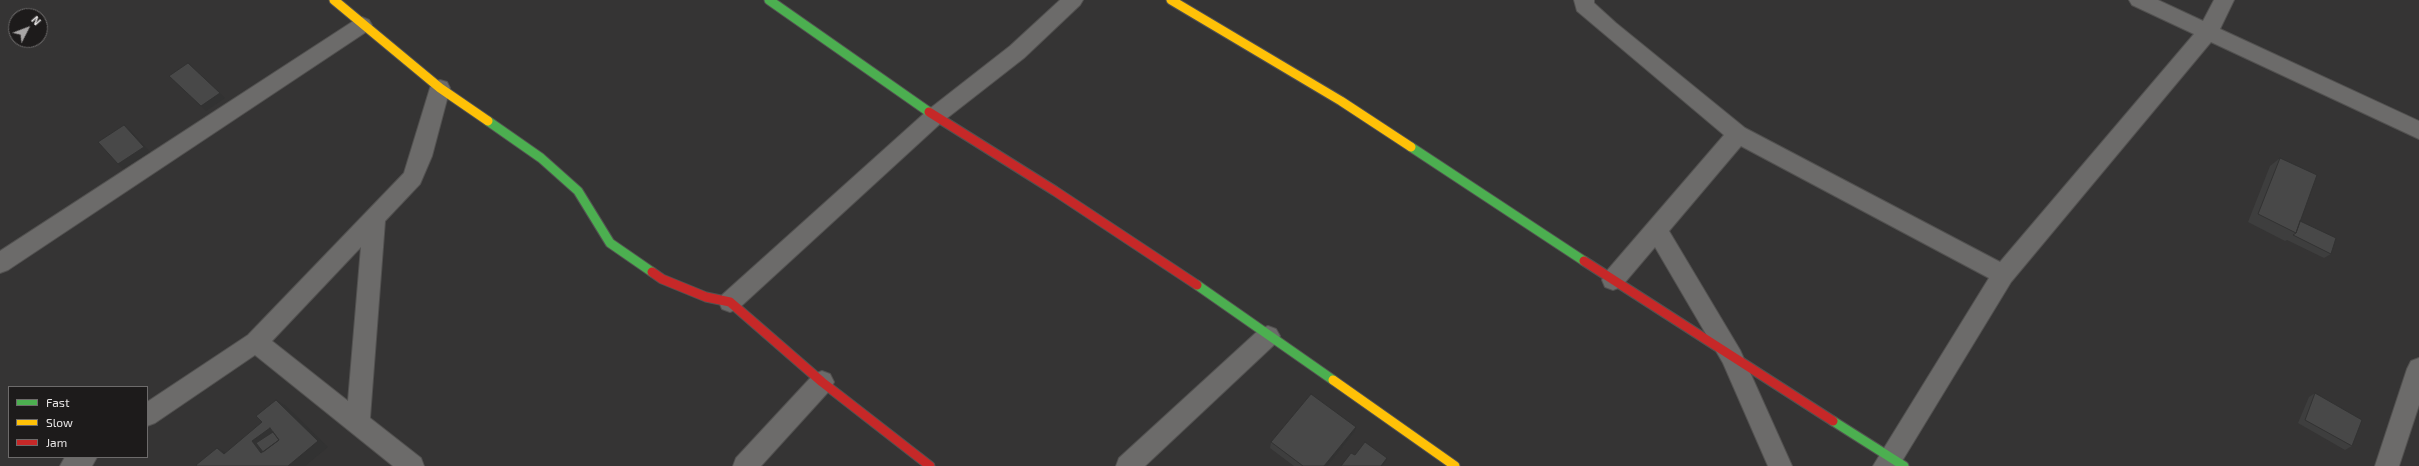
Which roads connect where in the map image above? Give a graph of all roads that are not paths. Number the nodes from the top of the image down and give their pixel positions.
1 (334, 0) edge
2 (769, 0) edge
3 (1073, 0) edge
4 (1171, 0) edge
5 (1584, 0) edge
6 (2139, 0) edge
7 (2224, 0) edge
8 (362, 25) junction
9 (2208, 32) junction
10 (440, 88) junction
11 (935, 116) junction
12 (2419, 130) edge
13 (1738, 134) junction
14 (374, 218) junction
15 (1656, 231) junction
16 (0, 263) edge
17 (2003, 275) junction
18 (1613, 280) junction
19 (730, 302) junction
20 (1268, 336) junction
21 (256, 342) junction
22 (1732, 356) junction
23 (2419, 369) edge
24 (822, 382) junction
25 (148, 414) edge
26 (358, 423) junction
27 (84, 458) edge
28 (1893, 464) edge
29 (72, 466) edge
30 (412, 466) edge
31 (745, 466) edge
32 (930, 466) edge
33 (1128, 466) edge
34 (1455, 466) edge
35 (1780, 466) edge
36 (2387, 466) edge

1 - 8 street
2 - 11 street
3 - 11 street
4 - 18 street
5 - 13 street
6 - 9 street
7 - 9 street
8 - 10 street
8 - 16 street
9 - 12 street
9 - 17 street
10 - 14 street
10 - 19 street
11 - 19 street
11 - 20 street
13 - 15 street
13 - 17 street
14 - 21 street
14 - 26 street
15 - 18 street
15 - 22 street
17 - 28 street
18 - 22 street
19 - 24 street
20 - 33 street
20 - 34 street
21 - 25 street
21 - 26 street
22 - 28 street
22 - 35 street
23 - 36 street
24 - 31 street
24 - 32 street
26 - 30 street
27 - 29 street

